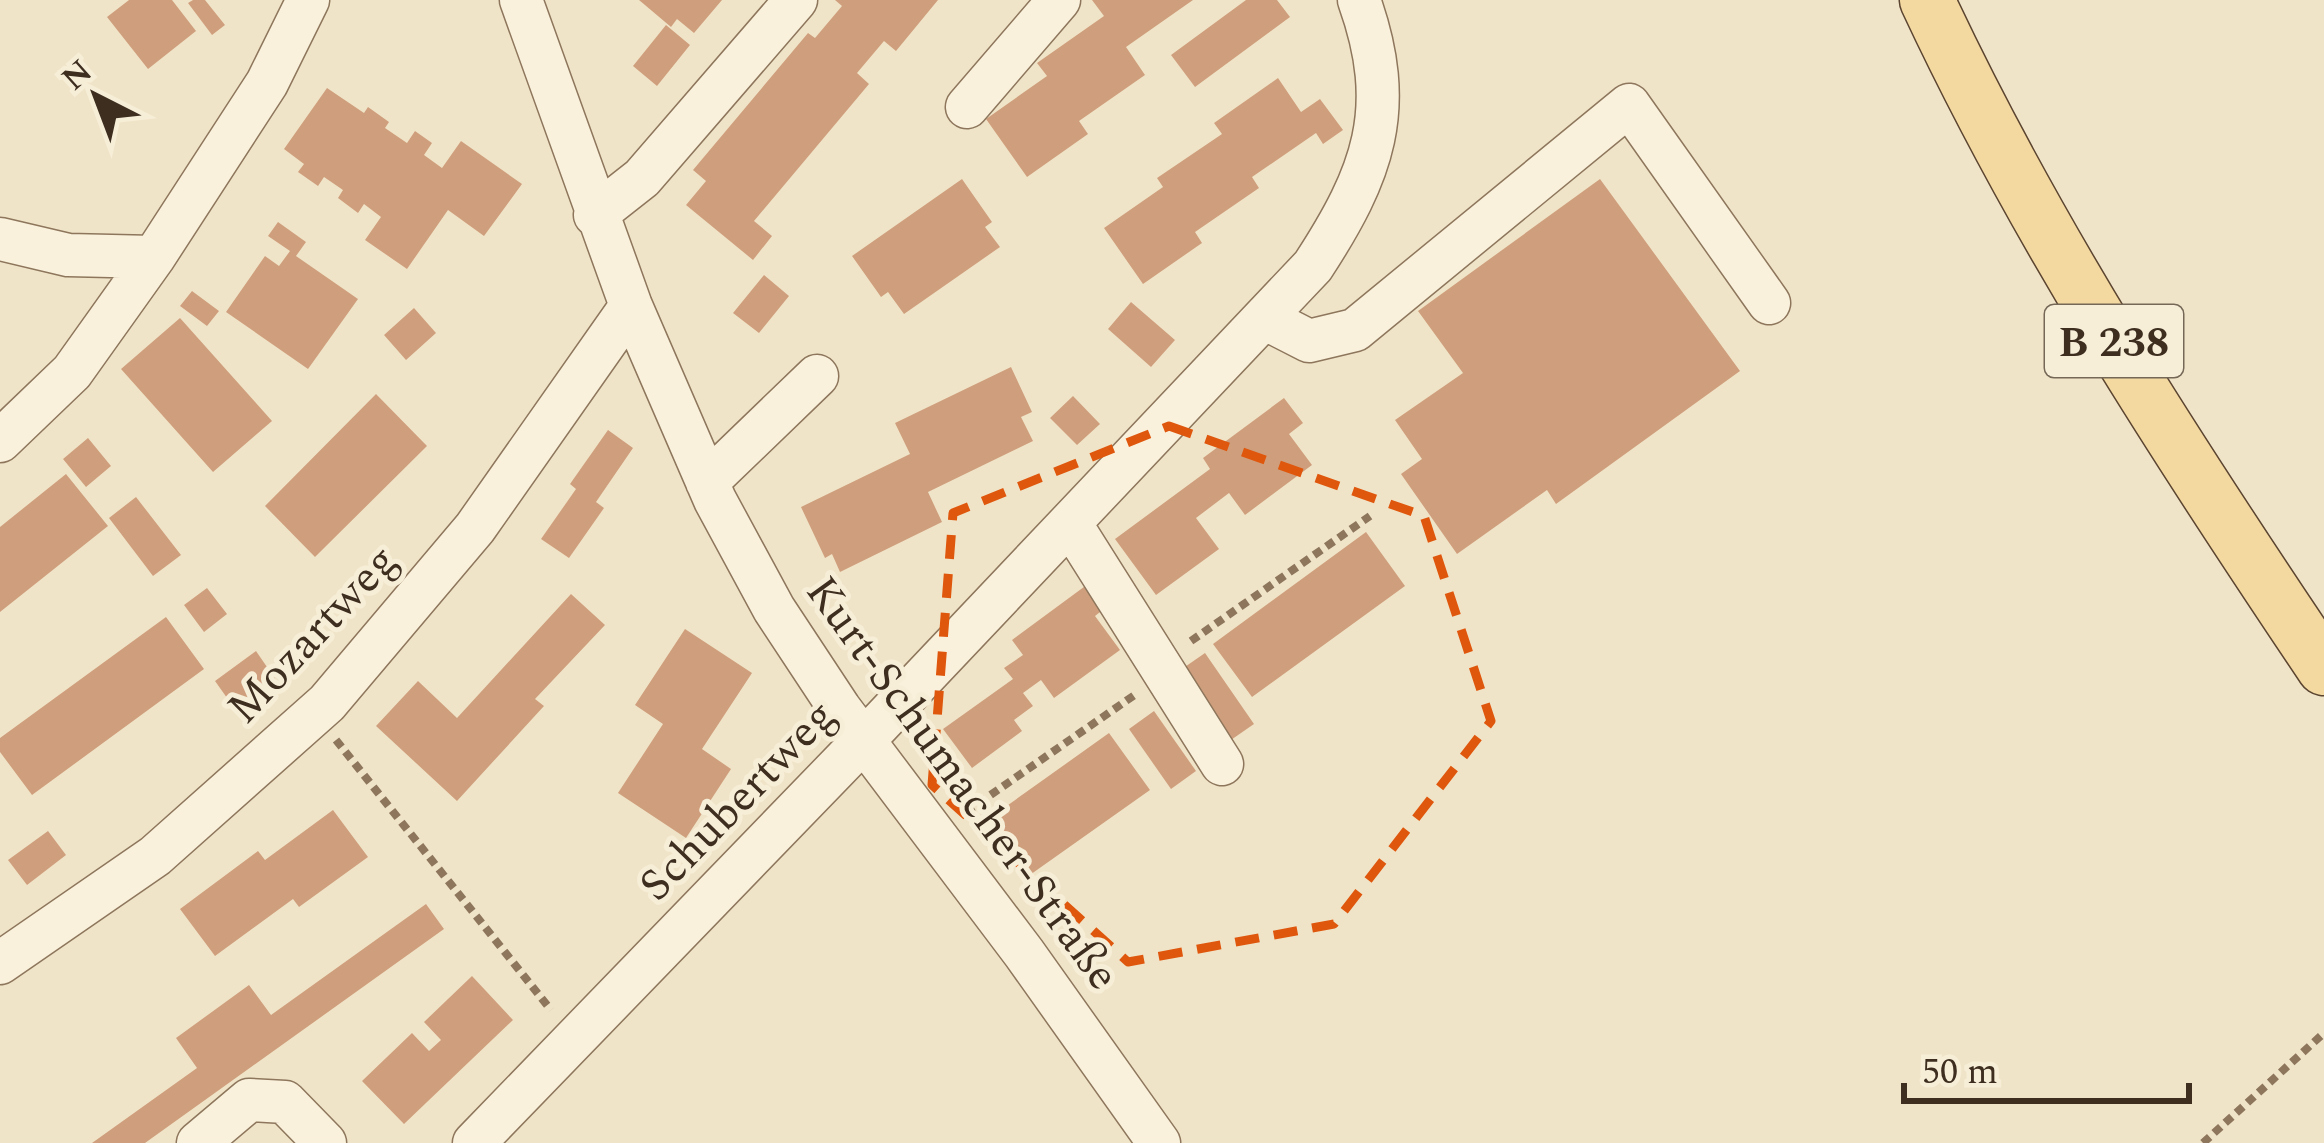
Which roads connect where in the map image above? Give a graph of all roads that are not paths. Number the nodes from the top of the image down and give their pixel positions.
1 (308, 0) edge
2 (521, 0) edge
3 (796, 0) edge
4 (1059, 0) edge
5 (1359, 0) edge
6 (1927, 0) edge
7 (967, 107) dead end
8 (595, 215) junction
9 (0, 239) edge
10 (154, 257) junction
11 (1768, 303) dead end
12 (631, 306) junction
13 (1264, 318) junction
14 (817, 376) dead end
15 (0, 441) edge
16 (707, 482) junction
17 (1070, 524) junction
18 (2324, 668) edge
19 (866, 739) junction
20 (1222, 764) dead end
21 (0, 963) edge
22 (198, 1143) edge
23 (325, 1143) edge
24 (474, 1143) edge
25 (1159, 1143) edge

1 - 10 street
2 - 8 street, Kurt-Schumacher-Straße
3 - 8 street
4 - 7 street
5 - 13 street, Schubertweg
6 - 18 main road, B 238
8 - 12 street, Kurt-Schumacher-Straße
9 - 10 street
10 - 15 street
11 - 13 street
12 - 16 street, Kurt-Schumacher-Straße
12 - 21 street, Mozartweg
13 - 17 street, Schubertweg
14 - 16 street
16 - 19 street, Kurt-Schumacher-Straße
17 - 19 street, Schubertweg
17 - 20 street
19 - 24 street, Schubertweg
19 - 25 street, Kurt-Schumacher-Straße
22 - 23 street

